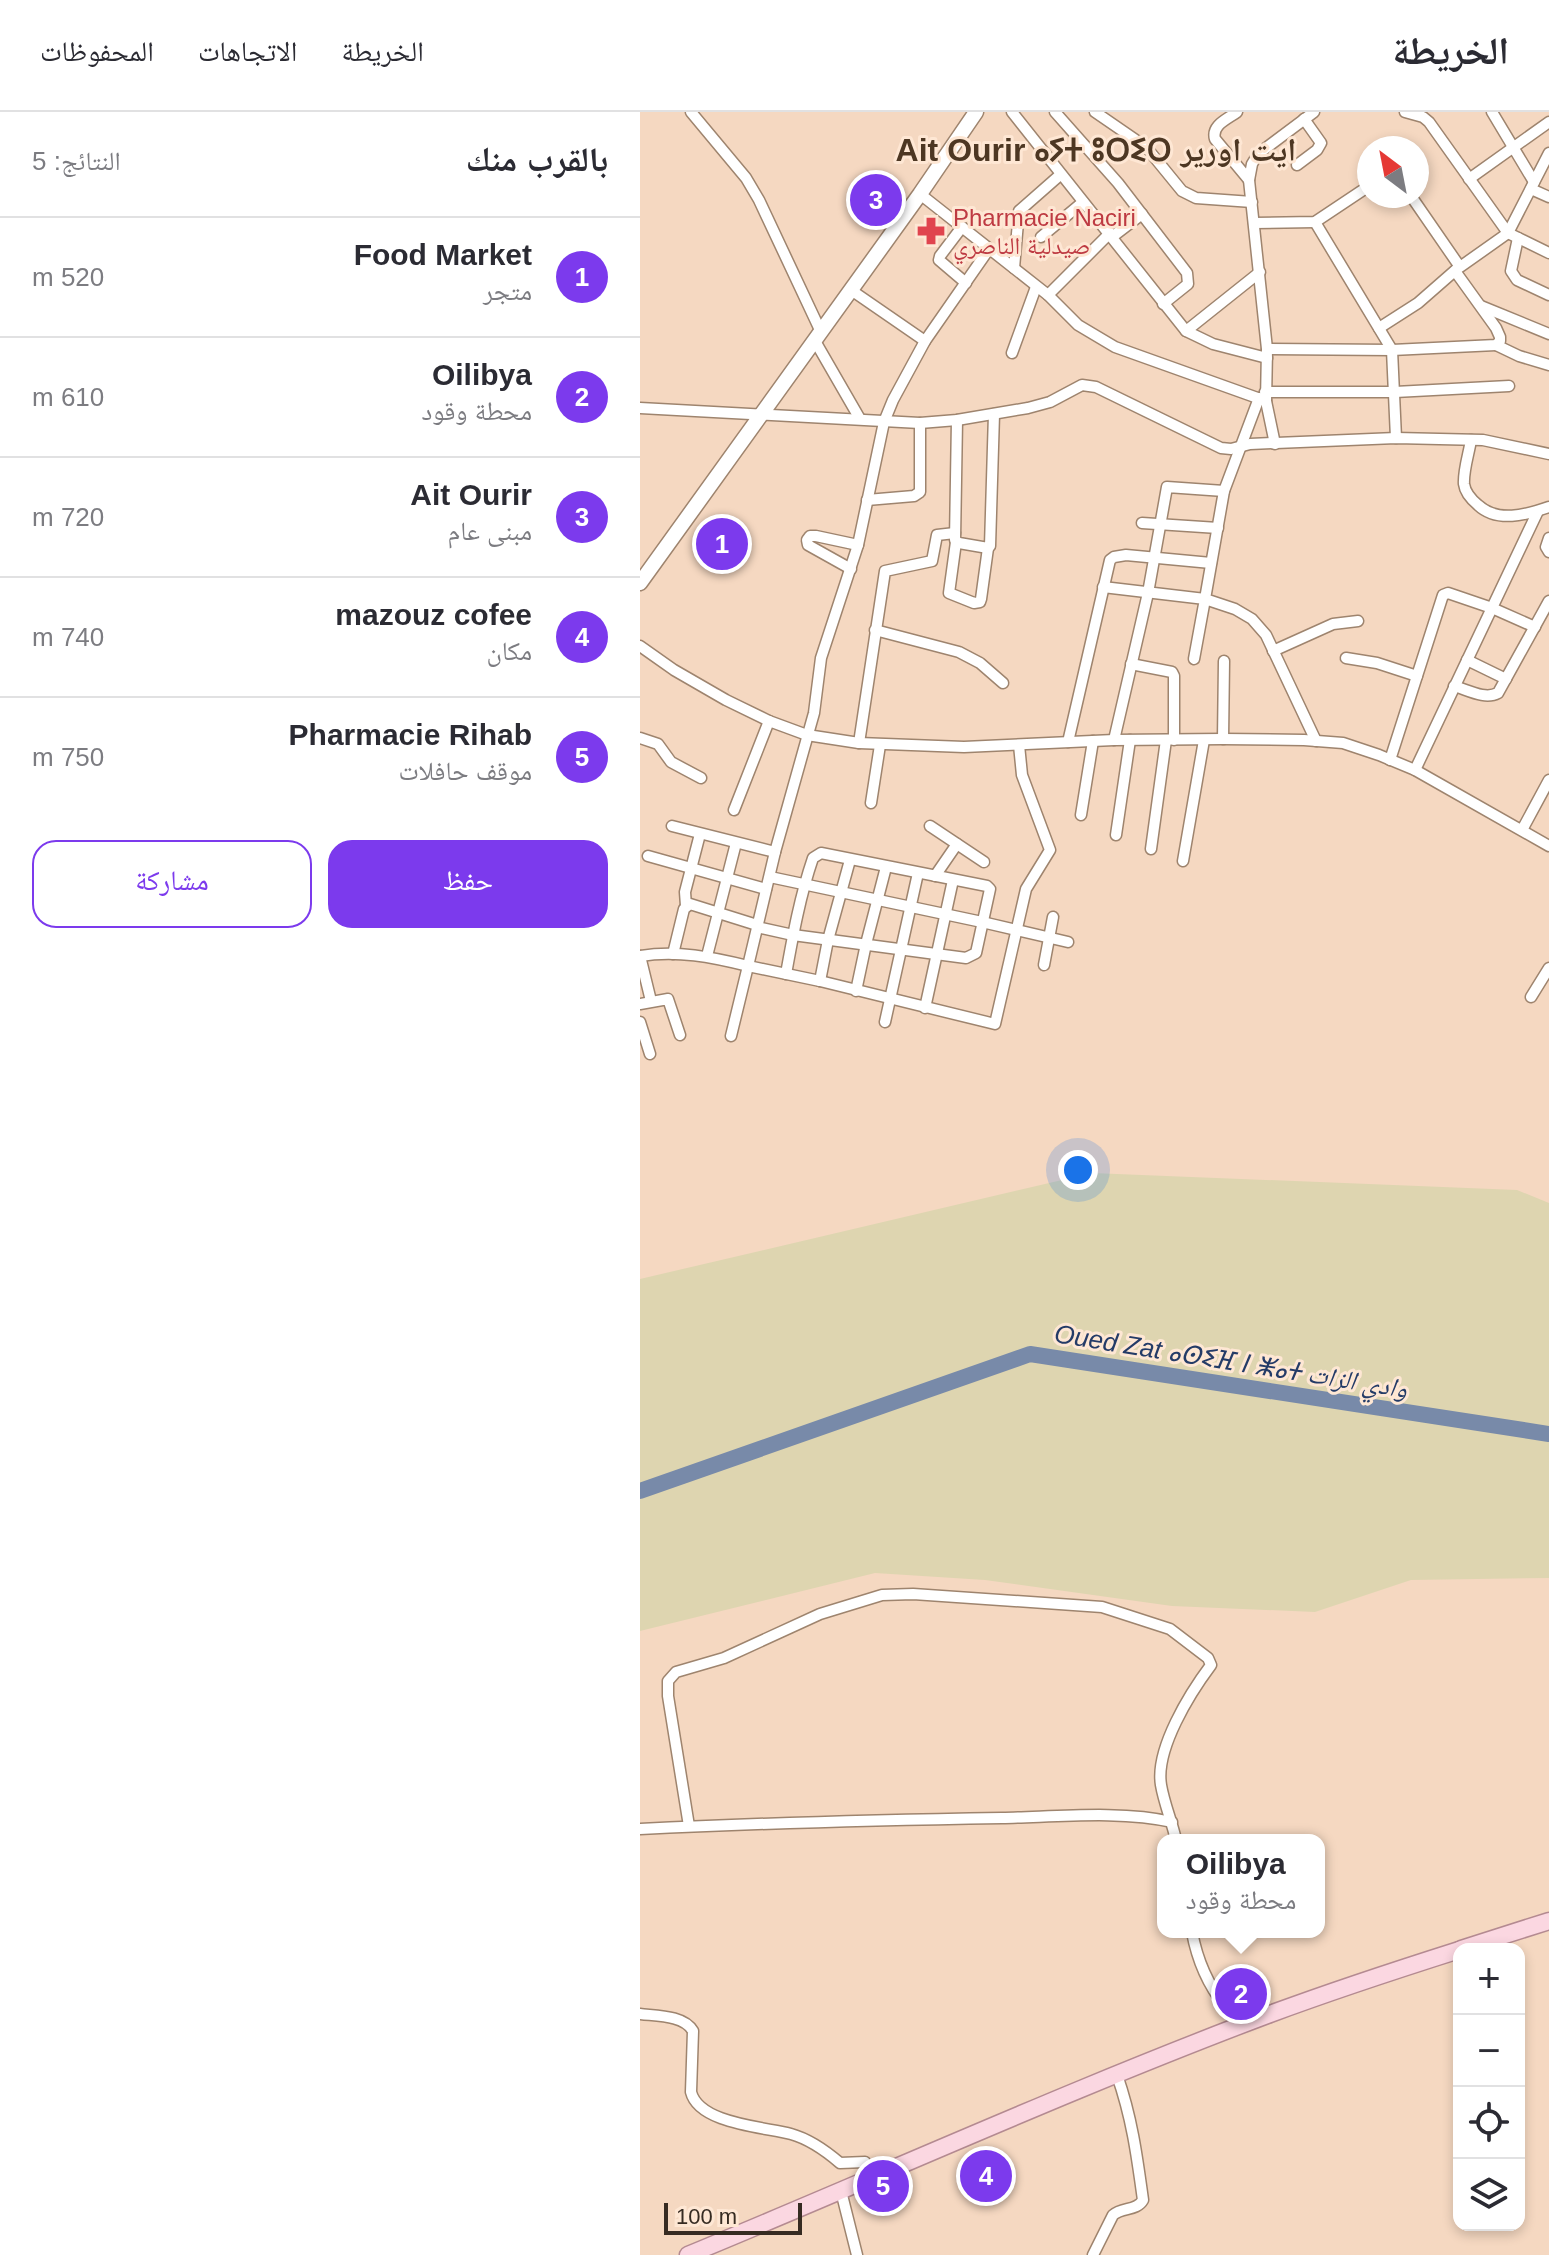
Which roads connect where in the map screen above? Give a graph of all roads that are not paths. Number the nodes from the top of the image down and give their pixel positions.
1 (691, 112) edge
2 (1055, 112) edge
3 (1095, 112) edge
4 (1237, 112) edge
5 (1405, 112) edge
6 (1492, 112) edge
7 (1016, 114) edge
8 (975, 115) edge
9 (1309, 116) edge
10 (1549, 122) edge
11 (1513, 148) junction
12 (1547, 160) edge
13 (1297, 165) dead end
14 (1060, 175) junction
15 (1469, 179) junction
16 (1249, 180) junction
17 (1532, 186) junction
18 (920, 194) junction
19 (1357, 194) edge
20 (1549, 197) edge
21 (1083, 202) junction
22 (1252, 202) junction
23 (1419, 208) edge
24 (1142, 214) junction
25 (1315, 222) junction
26 (1254, 223) junction
27 (962, 227) junction
28 (1111, 235) junction
29 (1513, 236) junction
30 (1041, 237) dead end
31 (989, 249) junction
32 (1549, 253) edge
33 (1014, 268) junction
34 (1457, 269) junction
35 (1260, 272) junction
36 (966, 283) junction
37 (1036, 287) junction
38 (851, 290) junction
39 (1048, 295) junction
40 (1549, 295) edge
41 (1163, 304) junction
42 (1480, 305) junction
43 (1379, 328) junction
44 (1186, 331) junction
45 (1549, 334) edge
46 (818, 337) junction
47 (925, 341) junction
48 (1496, 345) junction
49 (1392, 350) junction
50 (1012, 353) dead end
51 (1267, 354) junction
52 (1549, 365) edge
53 (1509, 386) dead end
54 (1395, 392) junction
55 (1264, 397) junction
56 (640, 408) edge
57 (994, 414) junction
58 (762, 416) junction
59 (860, 419) junction
60 (957, 420) junction
61 (884, 422) junction
62 (920, 423) junction
63 (1396, 438) junction
64 (1471, 440) junction
65 (1275, 444) junction
66 (1241, 446) junction
67 (1549, 454) edge
68 (1224, 491) junction
69 (867, 500) junction
70 (1544, 509) edge
71 (1142, 523) dead end
72 (1161, 524) junction
73 (1218, 528) junction
74 (956, 537) junction
75 (1549, 538) edge
76 (858, 545) junction
77 (988, 548) junction
78 (1549, 552) edge
79 (1155, 558) junction
80 (1211, 563) junction
81 (851, 569) junction
82 (640, 583) edge
83 (1103, 587) junction
84 (1148, 593) junction
85 (1205, 599) junction
86 (1549, 601) edge
87 (1492, 608) junction
88 (1358, 621) dead end
89 (1535, 627) junction
90 (875, 630) junction
91 (640, 646) edge
92 (1273, 651) junction
93 (1346, 658) dead end
94 (1194, 659) dead end
95 (1467, 660) junction
96 (1224, 661) dead end
97 (1131, 664) junction
98 (1417, 676) junction
99 (1506, 679) junction
100 (1003, 683) dead end
101 (1454, 686) junction
102 (769, 721) junction
103 (807, 735) junction
104 (640, 738) edge
105 (1223, 739) junction
106 (1114, 740) junction
107 (1130, 740) junction
108 (1170, 740) junction
109 (1204, 740) junction
110 (1093, 741) junction
111 (1316, 741) junction
112 (1068, 742) junction
113 (859, 743) junction
114 (880, 745) junction
115 (1019, 745) junction
116 (1390, 760) junction
117 (1415, 770) junction
118 (701, 778) dead end
119 (1549, 780) edge
120 (871, 803) dead end
121 (734, 810) dead end
122 (1081, 815) dead end
123 (672, 826) dead end
124 (930, 826) dead end
125 (1522, 830) junction
126 (700, 834) junction
127 (1116, 835) dead end
128 (736, 843) junction
129 (957, 844) junction
130 (1549, 846) edge
131 (1151, 849) dead end
132 (775, 852) junction
133 (648, 856) dead end
134 (850, 860) junction
135 (1183, 861) dead end
136 (984, 862) dead end
137 (886, 867) junction
138 (691, 868) junction
139 (918, 873) junction
140 (935, 876) junction
141 (770, 877) junction
142 (727, 878) junction
143 (953, 880) junction
144 (804, 884) junction
145 (766, 889) junction
146 (840, 892) junction
147 (877, 900) junction
148 (686, 906) junction
149 (909, 907) junction
150 (718, 913) junction
151 (945, 915) junction
152 (1053, 917) dead end
153 (982, 922) junction
154 (757, 926) junction
155 (1015, 930) junction
156 (793, 935) junction
157 (1049, 938) junction
158 (828, 940) junction
159 (1068, 942) dead end
160 (866, 944) junction
161 (900, 950) junction
162 (673, 954) junction
163 (936, 954) junction
164 (640, 956) edge
165 (707, 956) junction
166 (1044, 965) dead end
167 (748, 966) junction
168 (1549, 968) edge
169 (786, 974) junction
170 (820, 981) junction
171 (856, 991) junction
172 (1531, 997) dead end
173 (890, 999) junction
174 (646, 1002) edge
175 (925, 1008) junction
176 (640, 1022) edge
177 (885, 1022) dead end
178 (680, 1035) dead end
179 (731, 1036) dead end
180 (650, 1054) dead end
181 (1172, 1822) junction
182 (689, 1826) junction
183 (640, 1829) edge
184 (1175, 1834) edge
185 (1549, 1921) edge
186 (1194, 1938) edge
187 (1479, 1943) edge
188 (1453, 1951) edge
189 (1225, 2006) dead end
190 (640, 2014) edge
191 (1117, 2075) junction
192 (865, 2162) dead end
193 (841, 2191) junction
194 (688, 2255) edge
195 (857, 2255) edge
196 (1093, 2255) edge

1 - 46 street
2 - 24 street
3 - 22 street
4 - 16 street
5 - 15 street
6 - 11 street
7 - 14 street
8 - 18 street
9 - 13 street
9 - 16 street
10 - 11 street
11 - 15 street
11 - 17 street
12 - 17 street
14 - 21 street
14 - 33 street
15 - 29 street
16 - 22 street
17 - 20 street
17 - 29 street
18 - 27 street
18 - 38 street
19 - 25 street
21 - 28 street
21 - 30 street
22 - 26 street
23 - 34 street
24 - 28 street
24 - 41 street
25 - 26 street
25 - 43 street
26 - 35 street
27 - 31 street
27 - 36 street
28 - 39 street
28 - 41 street
29 - 32 street
29 - 34 street
29 - 40 street
31 - 33 street
31 - 36 street
33 - 37 street
34 - 42 street
34 - 43 street
35 - 44 street
35 - 51 street
36 - 47 street
37 - 39 street
37 - 50 street
38 - 46 street
38 - 47 street
39 - 55 street
41 - 44 street
42 - 45 street
42 - 48 street
43 - 49 street
44 - 51 street
46 - 58 street
46 - 59 street
47 - 61 street
48 - 49 street
48 - 52 street
49 - 51 street
49 - 54 street
51 - 55 street
53 - 54 street
54 - 55 street
54 - 63 street
55 - 65 street
55 - 66 street
56 - 58 street
57 - 60 street
57 - 66 street
57 - 77 street
58 - 59 street
58 - 82 street
59 - 61 street
60 - 62 street
60 - 74 street
61 - 62 street
61 - 69 street
62 - 69 street
63 - 64 street
63 - 65 street
64 - 67 street
64 - 70 street
65 - 66 street
66 - 68 street
68 - 72 street
68 - 73 street
69 - 76 street
70 - 87 street
71 - 72 street
72 - 73 street
72 - 79 street
73 - 80 street
74 - 77 street
74 - 77 street
74 - 90 street
75 - 78 street
76 - 81 street
76 - 81 street
79 - 80 street
79 - 83 street
79 - 84 street
80 - 85 street
81 - 103 street
83 - 84 street
83 - 112 street
84 - 85 street
84 - 97 street
85 - 92 street
85 - 94 street
86 - 89 street
87 - 89 street
87 - 95 street
87 - 98 street
88 - 92 street
89 - 99 street
90 - 100 street
90 - 113 street
91 - 102 street
92 - 111 street
93 - 98 street
95 - 99 street
95 - 101 street
96 - 105 street
97 - 106 street
97 - 108 street
98 - 116 street
99 - 101 street
101 - 117 street
102 - 103 street
102 - 121 street
103 - 113 street
103 - 132 street
104 - 118 street
105 - 109 street
105 - 111 street
106 - 107 street
106 - 110 street
107 - 108 street
107 - 127 street
108 - 109 street
108 - 131 street
109 - 135 street
110 - 112 street
110 - 122 street
111 - 116 street
112 - 115 street
113 - 114 street
114 - 115 street
114 - 120 street
115 - 155 street
116 - 117 street
117 - 125 street
119 - 125 street
123 - 126 street
124 - 129 street
125 - 130 street
126 - 128 street
126 - 138 street
128 - 132 street
128 - 142 street
129 - 136 street
129 - 140 street
132 - 141 street
133 - 138 street
134 - 137 street
134 - 144 street
134 - 146 street
137 - 139 street
137 - 147 street
138 - 142 street
138 - 148 street
139 - 140 street
139 - 149 street
140 - 143 street
141 - 144 street
141 - 145 street
142 - 145 street
142 - 150 street
143 - 151 street
143 - 153 street
144 - 146 street
144 - 156 street
145 - 154 street
146 - 147 street
146 - 158 street
147 - 149 street
147 - 160 street
148 - 150 street
148 - 162 street
149 - 151 street
149 - 161 street
150 - 154 street
150 - 165 street
151 - 153 street
151 - 163 street
152 - 157 street
153 - 155 street
153 - 163 street
154 - 156 street
154 - 167 street
155 - 157 street
155 - 175 street
156 - 158 street
156 - 169 street
157 - 159 street
157 - 166 street
158 - 160 street
158 - 170 street
160 - 161 street
160 - 171 street
161 - 163 street
161 - 173 street
162 - 164 street
162 - 165 street
163 - 175 street
164 - 174 street
165 - 167 street
167 - 169 street
167 - 179 street
168 - 172 street
169 - 170 street
170 - 171 street
171 - 173 street
173 - 175 street
173 - 177 street
174 - 178 street
176 - 180 street
181 - 182 street
181 - 182 street
181 - 184 street
182 - 183 street
185 - 187 main road
186 - 189 street
188 - 191 main road
190 - 192 street
191 - 193 main road
191 - 196 street
193 - 194 main road
193 - 195 street

